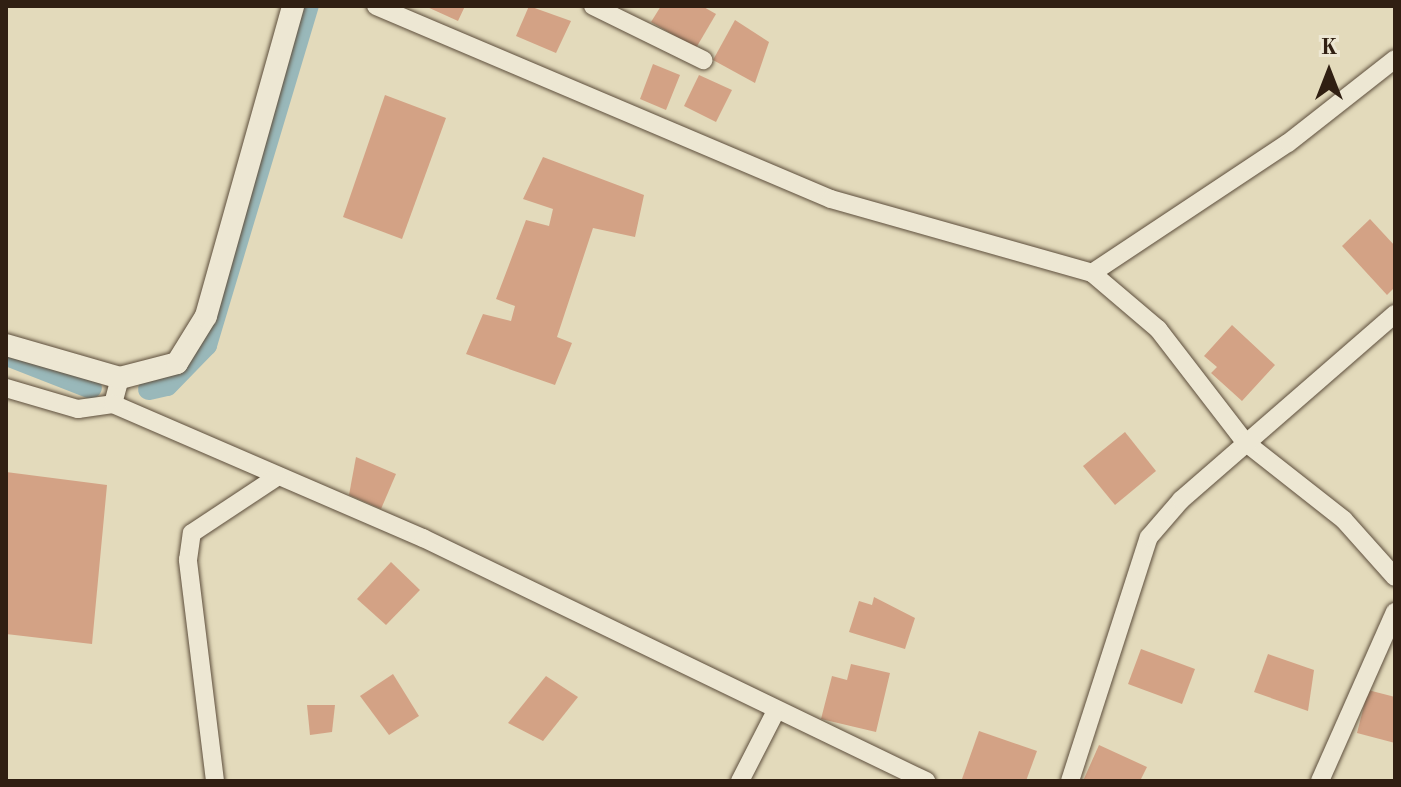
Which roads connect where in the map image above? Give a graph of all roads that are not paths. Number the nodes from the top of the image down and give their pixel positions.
1 (293, 6) edge
2 (376, 6) edge
3 (593, 6) edge
4 (402, 11) edge
5 (1395, 59) edge
6 (703, 60) dead end
7 (1092, 273) junction
8 (1395, 314) edge
9 (6, 345) edge
10 (120, 378) junction
11 (6, 388) edge
12 (113, 404) junction
13 (1245, 442) junction
14 (278, 476) junction
15 (1395, 577) edge
16 (1395, 612) edge
17 (776, 711) junction
18 (215, 781) edge
19 (740, 781) edge
20 (926, 781) edge
21 (1070, 781) edge
22 (1320, 781) edge

1 - 10 street
2 - 4 street
3 - 6 street
4 - 7 street
5 - 7 street
7 - 13 street
8 - 13 street
9 - 10 street
10 - 12 street
11 - 12 street
12 - 14 street
13 - 15 street
13 - 21 street
14 - 17 street
14 - 18 street
16 - 22 street
17 - 19 street
17 - 20 street

